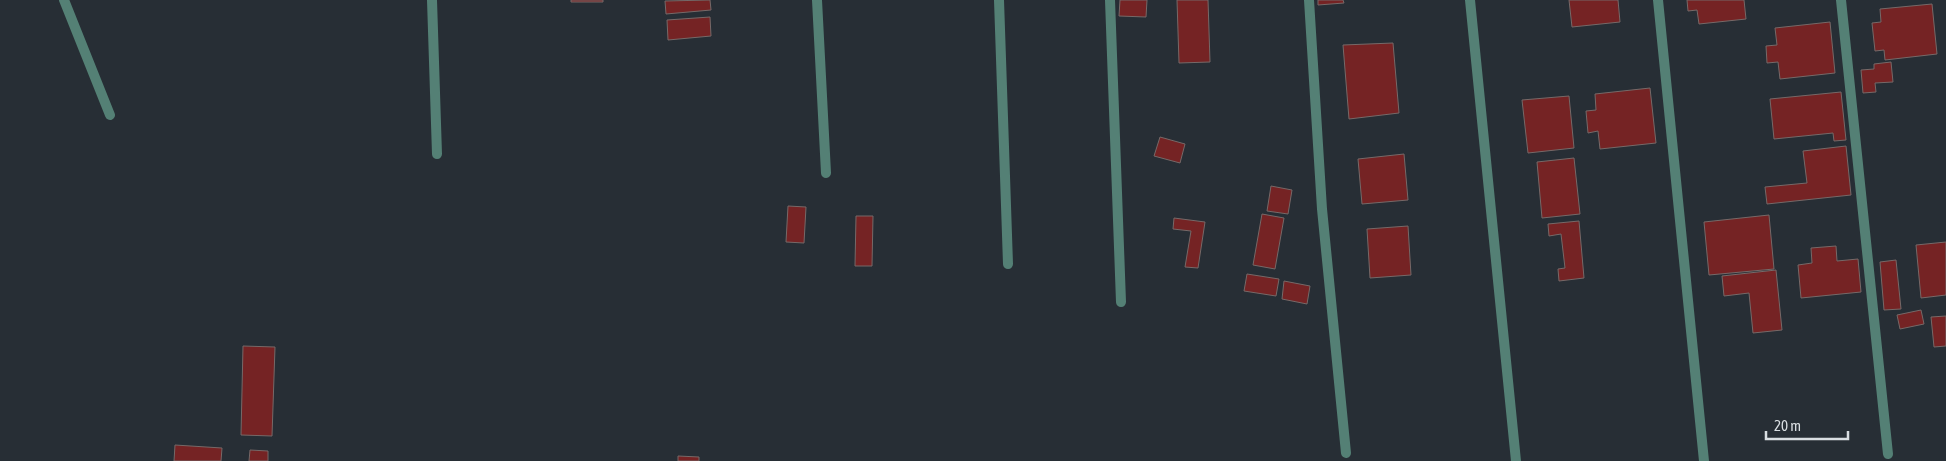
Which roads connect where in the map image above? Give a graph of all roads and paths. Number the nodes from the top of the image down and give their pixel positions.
1 (64, 0) edge
2 (432, 0) edge
3 (817, 0) edge
4 (999, 0) edge
5 (1110, 0) edge
6 (1309, 0) edge
7 (1470, 0) edge
8 (1658, 0) edge
9 (1841, 0) edge
10 (110, 115) dead end
11 (437, 154) dead end
12 (826, 173) dead end
13 (1008, 264) dead end
14 (1121, 302) dead end
15 (1346, 453) dead end
16 (1888, 454) dead end
17 (1516, 461) edge
18 (1704, 461) edge

1 - 10 street
2 - 11 street
3 - 12 street
4 - 13 street
5 - 14 street
6 - 15 street
7 - 17 street
8 - 18 street
9 - 16 street

